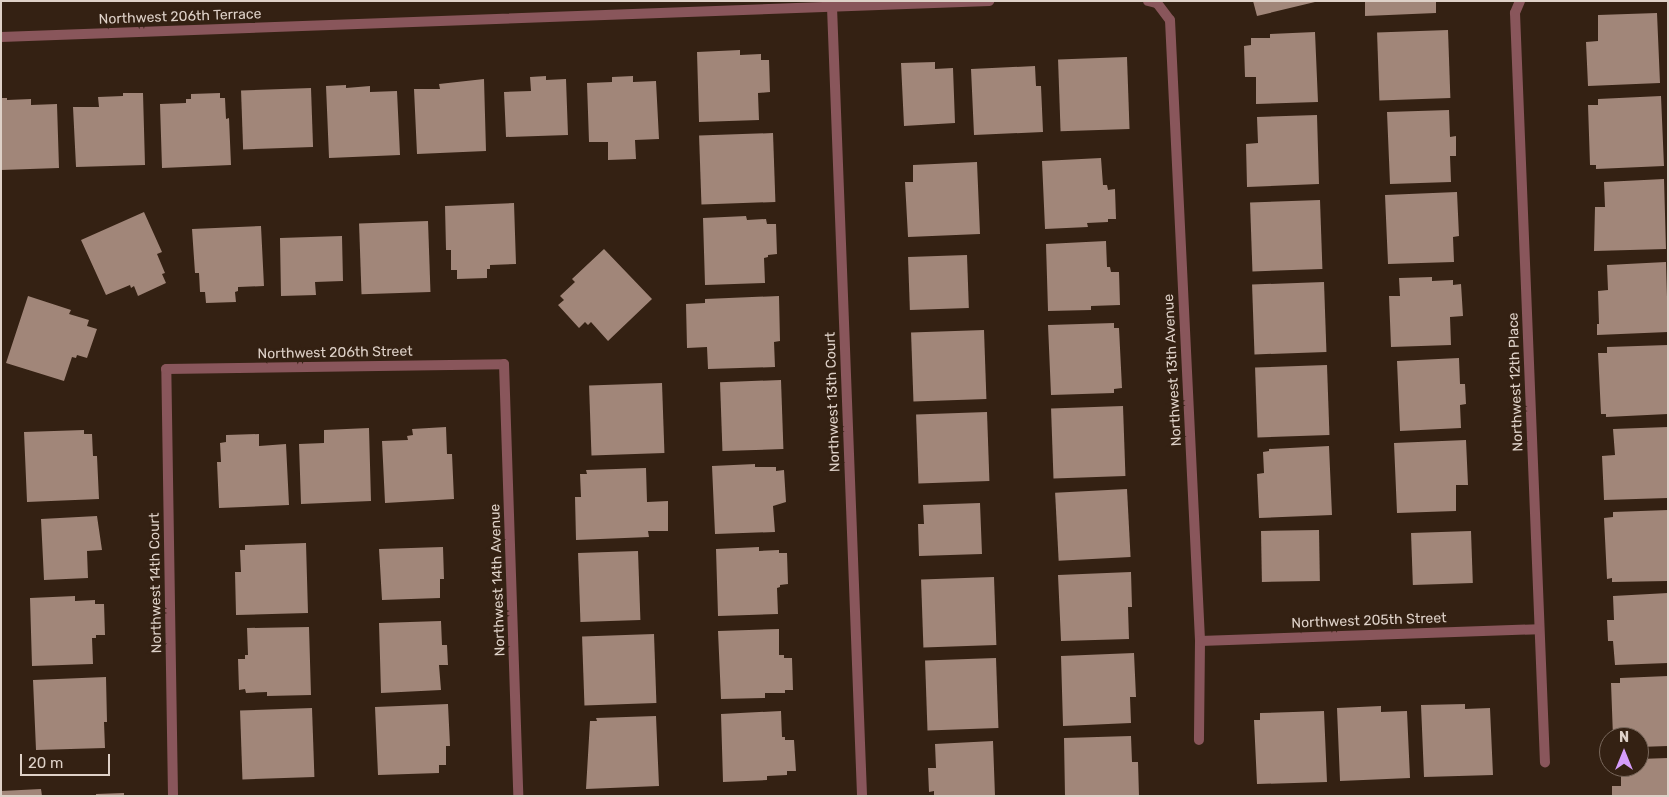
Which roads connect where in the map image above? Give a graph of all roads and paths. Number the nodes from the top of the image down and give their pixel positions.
1 (989, 1) edge
2 (1520, 1) edge
3 (1152, 2) edge
4 (832, 8) junction
5 (1, 37) edge
6 (504, 364) joint
7 (166, 369) joint
8 (1539, 629) junction
9 (1200, 640) junction
10 (1199, 740) dead end
11 (1544, 762) dead end
12 (174, 796) edge
13 (518, 796) edge
14 (862, 796) edge

1 - 4 street, Northwest 206th Terrace
2 - 8 street, Northwest 12th Place
3 - 9 street, Northwest 13th Avenue
4 - 5 street, Northwest 206th Terrace
4 - 14 street, Northwest 13th Court
6 - 7 street, Northwest 206th Street
6 - 13 street, Northwest 14th Avenue
7 - 12 street, Northwest 14th Court
8 - 9 street, Northwest 205th Street
8 - 11 street, Northwest 12th Place
9 - 10 street, Northwest 13th Avenue

